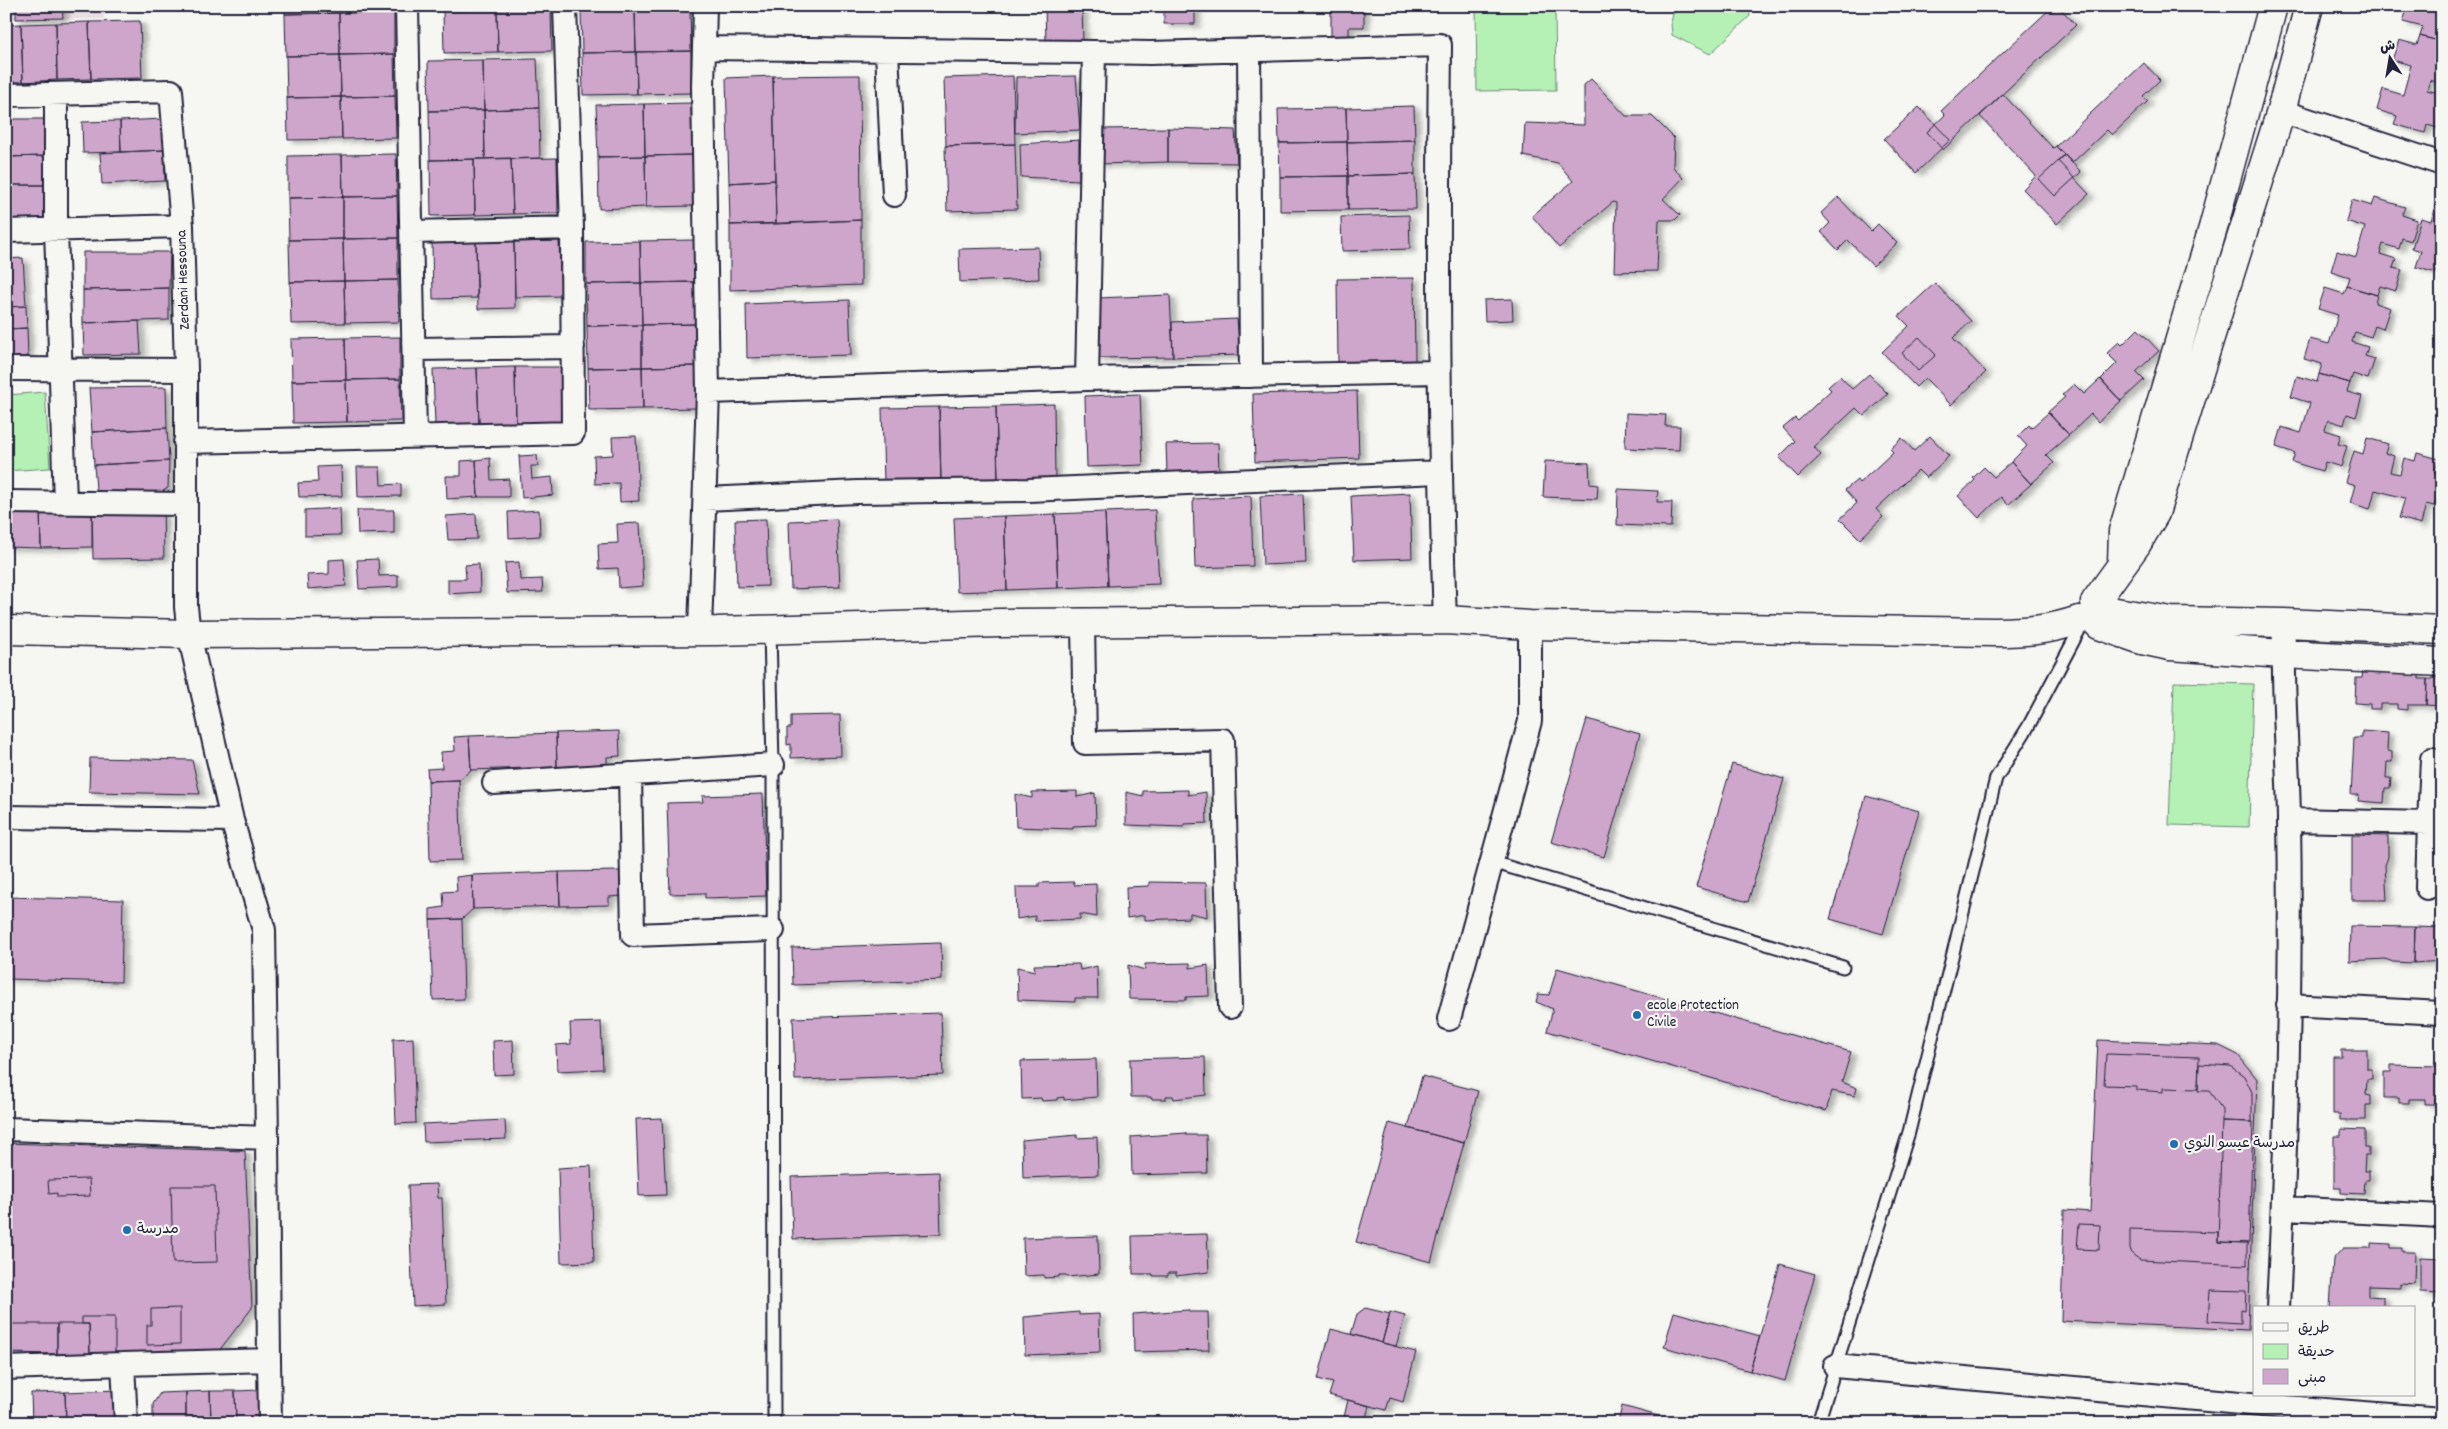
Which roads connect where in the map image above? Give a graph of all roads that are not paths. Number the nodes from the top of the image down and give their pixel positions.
1 (407, 6) edge
2 (565, 6) edge
3 (705, 6) edge
4 (2273, 6) edge
5 (2309, 6) edge
6 (705, 48) junction
7 (1249, 50) junction
8 (887, 51) junction
9 (1094, 52) junction
10 (56, 94) junction
11 (6, 95) edge
12 (2281, 112) junction
13 (2442, 164) edge
14 (894, 195) dead end
15 (182, 226) junction
16 (572, 228) junction
17 (56, 229) junction
18 (6, 231) edge
19 (412, 232) junction
20 (573, 347) junction
21 (414, 349) junction
22 (6, 370) edge
23 (60, 370) junction
24 (186, 370) junction
25 (1439, 372) junction
26 (1251, 376) junction
27 (1087, 379) junction
28 (708, 392) junction
29 (415, 436) junction
30 (185, 442) junction
31 (1440, 472) junction
32 (705, 499) junction
33 (6, 502) edge
34 (65, 502) junction
35 (185, 504) junction
36 (2122, 563) junction
37 (2092, 616) junction
38 (1445, 620) junction
39 (1083, 623) junction
40 (2284, 623) junction
41 (1530, 625) junction
42 (6, 630) edge
43 (770, 630) junction
44 (2442, 630) edge
45 (700, 631) junction
46 (189, 634) junction
47 (2283, 654) junction
48 (2442, 662) edge
49 (2432, 759) dead end
50 (773, 765) junction
51 (630, 774) junction
52 (494, 783) dead end
53 (6, 818) edge
54 (232, 820) junction
55 (2290, 820) junction
56 (2429, 823) junction
57 (1492, 862) junction
58 (2427, 888) dead end
59 (773, 930) junction
60 (1843, 966) dead end
61 (2288, 1005) junction
62 (1230, 1007) dead end
63 (2442, 1013) edge
64 (1450, 1019) dead end
65 (6, 1129) edge
66 (267, 1138) junction
67 (2284, 1208) junction
68 (2442, 1216) edge
69 (2278, 1306) edge
70 (269, 1360) junction
71 (123, 1364) junction
72 (1836, 1366) junction
73 (6, 1368) edge
74 (2274, 1401) edge
75 (2442, 1419) edge
76 (126, 1423) edge
77 (270, 1423) edge
78 (774, 1423) edge
79 (1818, 1423) edge

1 - 19 street
2 - 16 street
3 - 6 street
4 - 36 main road
5 - 12 main road
6 - 8 street
6 - 28 street
7 - 9 street
7 - 25 street
7 - 26 street
8 - 9 street
8 - 14 street
9 - 27 street
10 - 11 street, Zerdani Hessouna
10 - 15 street, Zerdani Hessouna
10 - 17 street
12 - 13 street
12 - 36 main road
15 - 17 street
15 - 24 street, Zerdani Hessouna
16 - 19 street
16 - 20 street
17 - 18 street
17 - 23 street
19 - 21 street
20 - 21 street
20 - 29 street
21 - 29 street
22 - 23 street
23 - 24 street
23 - 34 street
24 - 30 street, Zerdani Hessouna
25 - 26 street
25 - 31 street
26 - 27 street
27 - 28 street
28 - 32 street
29 - 30 street
30 - 35 street, Zerdani Hessouna
31 - 32 street
31 - 38 street
32 - 45 street
33 - 34 street
34 - 35 street
35 - 46 street, Zerdani Hessouna
36 - 37 main road
37 - 40 main road
37 - 41 main road
37 - 47 main road
37 - 72 lane
38 - 39 main road
38 - 41 main road
39 - 43 main road
39 - 62 street
40 - 44 main road
40 - 47 street
41 - 57 street
42 - 46 main road
43 - 45 main road
43 - 50 lane
45 - 46 main road
46 - 54 street, Zerdani Hessouna
47 - 48 main road
47 - 55 street
49 - 56 street
50 - 51 street
50 - 59 lane
51 - 52 street
51 - 59 street
53 - 54 street
54 - 66 street, Zerdani Hessouna
55 - 56 street
55 - 61 street
56 - 58 street
57 - 60 lane
57 - 64 street
59 - 78 lane
61 - 63 street
61 - 67 street
65 - 66 street
66 - 70 street, Zerdani Hessouna
67 - 68 street
67 - 69 street
70 - 71 street
70 - 77 street, Zerdani Hessouna
71 - 73 street
71 - 76 street
72 - 74 street
72 - 79 lane
74 - 75 street

